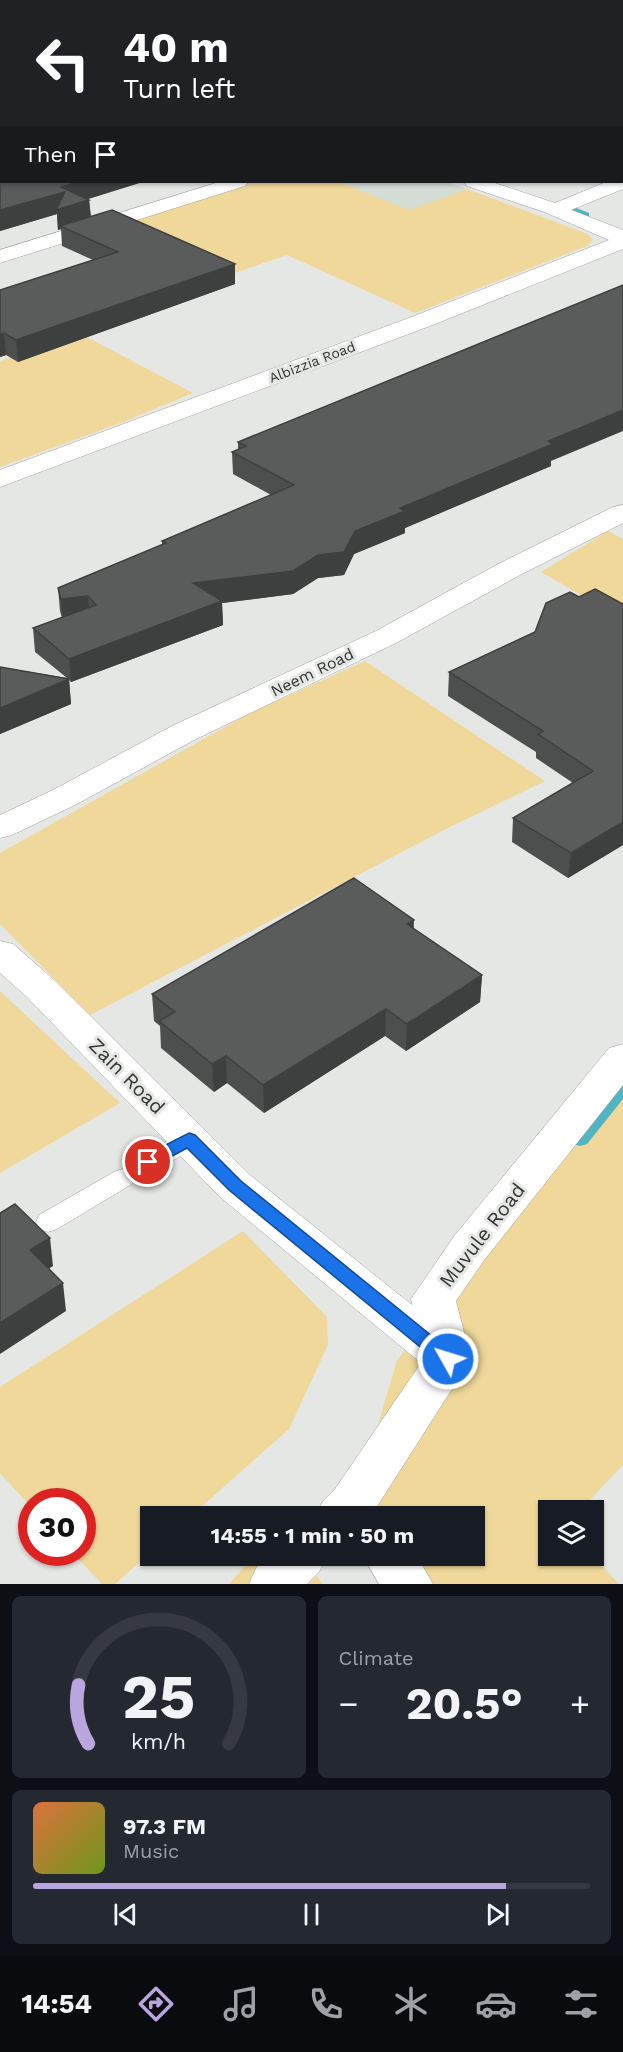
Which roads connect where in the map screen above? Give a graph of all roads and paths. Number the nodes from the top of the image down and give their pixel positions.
1 (235, 183) edge
2 (477, 183) edge
3 (617, 183) edge
4 (556, 210) junction
5 (623, 240) edge
6 (0, 257) edge
7 (0, 479) edge
8 (623, 513) edge
9 (0, 828) edge
10 (0, 953) edge
11 (623, 1058) edge
12 (189, 1139) junction
13 (148, 1162) dead end
14 (123, 1178) dead end
15 (48, 1221) dead end
16 (448, 1359) junction
17 (355, 1506) edge
18 (292, 1566) edge
19 (395, 1566) edge
20 (274, 1584) edge
21 (408, 1584) edge

1 - 6 street
2 - 4 street
3 - 4 street
4 - 5 street
5 - 7 street, Albizzia Road
8 - 9 street, Neem Road
10 - 12 street, Zain Road
11 - 16 street, Muvule Road
12 - 13 lane
12 - 16 street, Zain Road
14 - 15 lane
16 - 17 street
18 - 20 street
19 - 21 street

